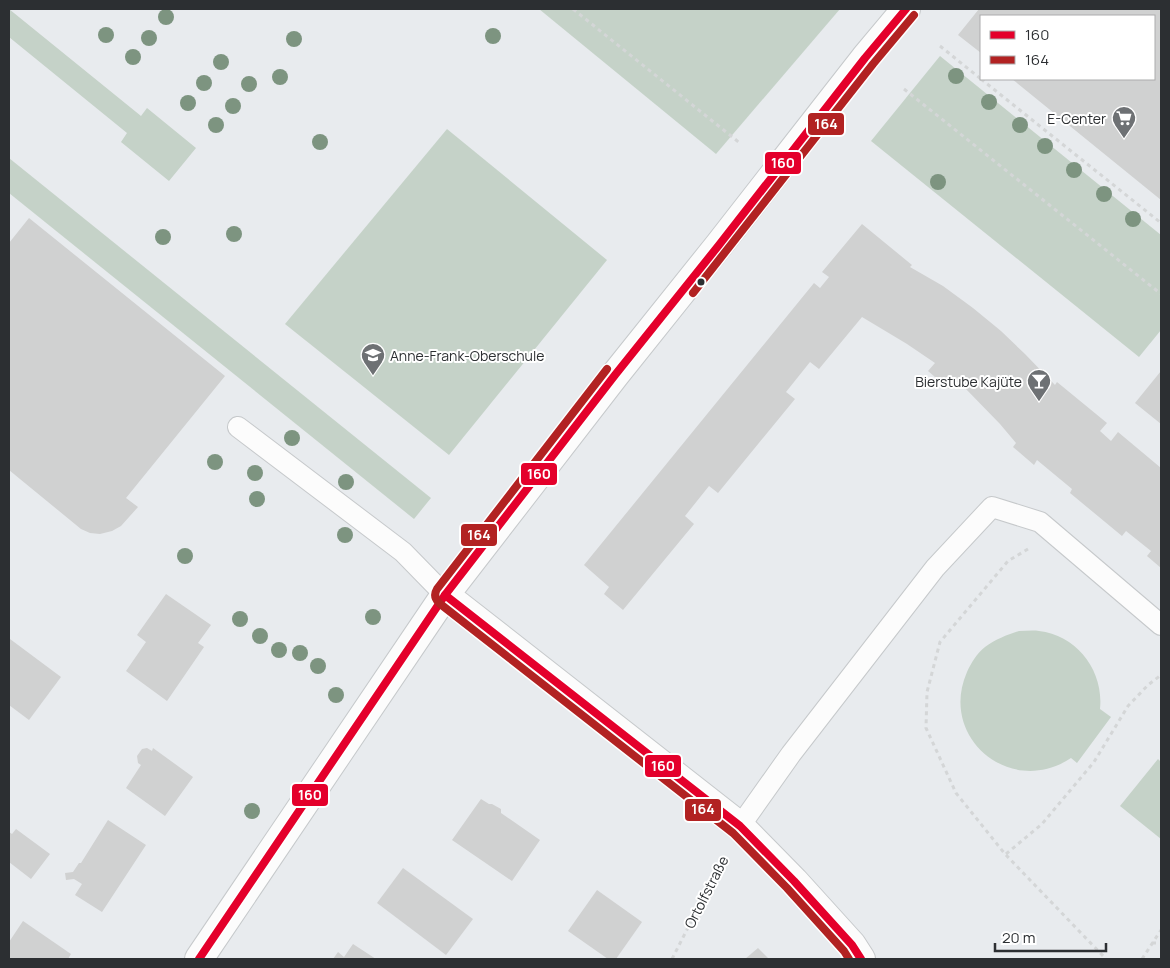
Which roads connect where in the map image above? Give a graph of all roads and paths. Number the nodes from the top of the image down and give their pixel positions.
1 (573, 9) edge
2 (906, 9) edge
3 (940, 46) dead end
4 (980, 78) edge
5 (982, 80) edge
6 (904, 89) dead end
7 (741, 144) dead end
8 (1161, 223) edge
9 (1161, 294) edge
10 (238, 427) dead end
11 (1054, 534) junction
12 (445, 595) junction
13 (1161, 625) edge
14 (1161, 675) edge
15 (740, 826) junction
16 (1006, 854) junction
17 (1161, 930) edge
18 (1152, 943) junction
19 (1161, 943) edge
20 (199, 959) edge
21 (672, 959) edge
22 (861, 959) edge
23 (1106, 959) edge
24 (1142, 959) edge

1 - 7 path
2 - 12 street
3 - 4 path
5 - 8 path
6 - 9 path
10 - 12 lane
11 - 13 lane
11 - 15 lane
11 - 16 path
12 - 15 street
12 - 20 street
14 - 16 path
15 - 21 path, Ortolfstraße
15 - 22 street
16 - 23 path
17 - 18 path
18 - 19 path
18 - 24 path

